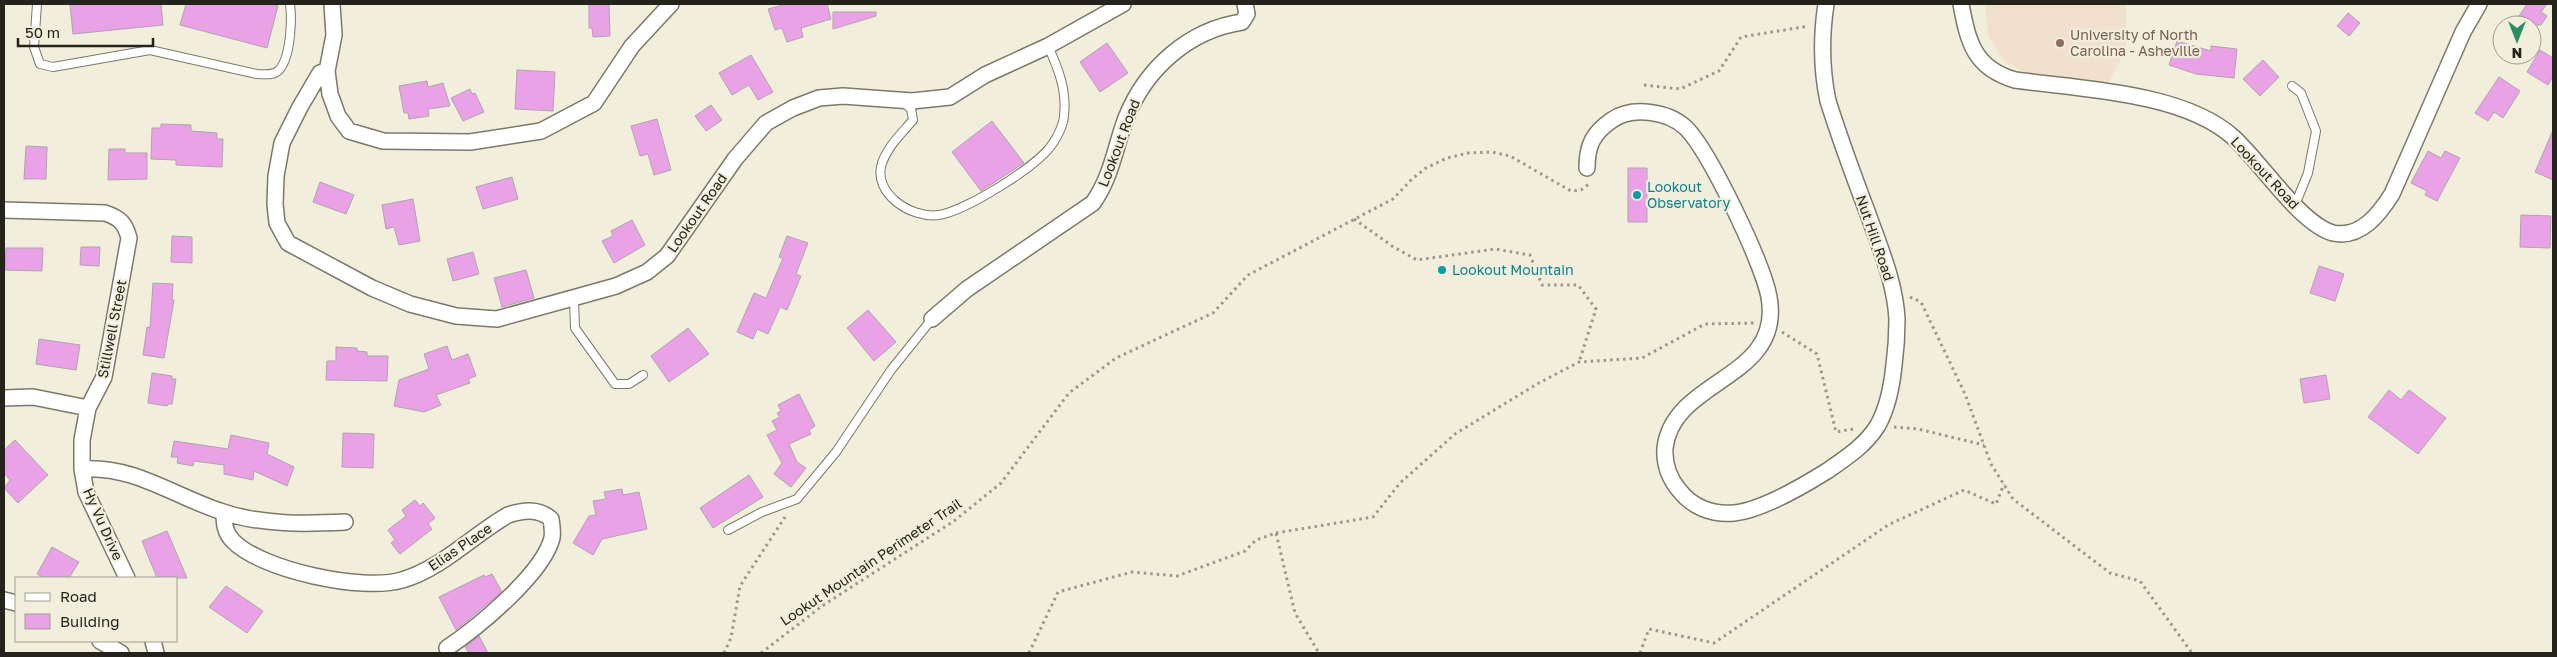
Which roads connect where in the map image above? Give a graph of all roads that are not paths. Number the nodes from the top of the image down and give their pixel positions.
1 (37, 4) edge
2 (290, 4) edge
3 (332, 4) edge
4 (671, 4) edge
5 (1123, 4) edge
6 (1245, 4) edge
7 (1826, 4) edge
8 (1961, 4) edge
9 (2479, 4) edge
10 (1048, 46) junction
11 (327, 71) junction
12 (2292, 86) dead end
13 (900, 99) junction
14 (1587, 168) road end
15 (2296, 205) junction
16 (4, 210) edge
17 (574, 299) junction
18 (932, 319) joint
19 (643, 375) dead end
20 (4, 398) edge
21 (88, 408) junction
22 (82, 469) junction
23 (224, 513) junction
24 (345, 522) dead end
25 (728, 530) dead end
26 (127, 577) edge
27 (102, 642) edge
28 (447, 648) dead end
29 (121, 653) edge

1 - 2 lane
3 - 11 street
4 - 11 street
5 - 10 street, Lookout Road
6 - 18 street, Lookout Road
7 - 14 street, Nut Hill Road
8 - 15 street, Lookout Road
9 - 15 street, Lookout Road
10 - 13 street, Lookout Road
10 - 13 lane
11 - 17 street, Lookout Road
12 - 15 lane
13 - 17 street, Lookout Road
16 - 21 street, Stillwell Street
17 - 19 lane
18 - 25 lane
20 - 21 street
21 - 22 street, Stillwell Street
22 - 23 street
22 - 26 street, Hy Vu Drive
23 - 24 street
23 - 28 street, Elias Place
27 - 29 street

